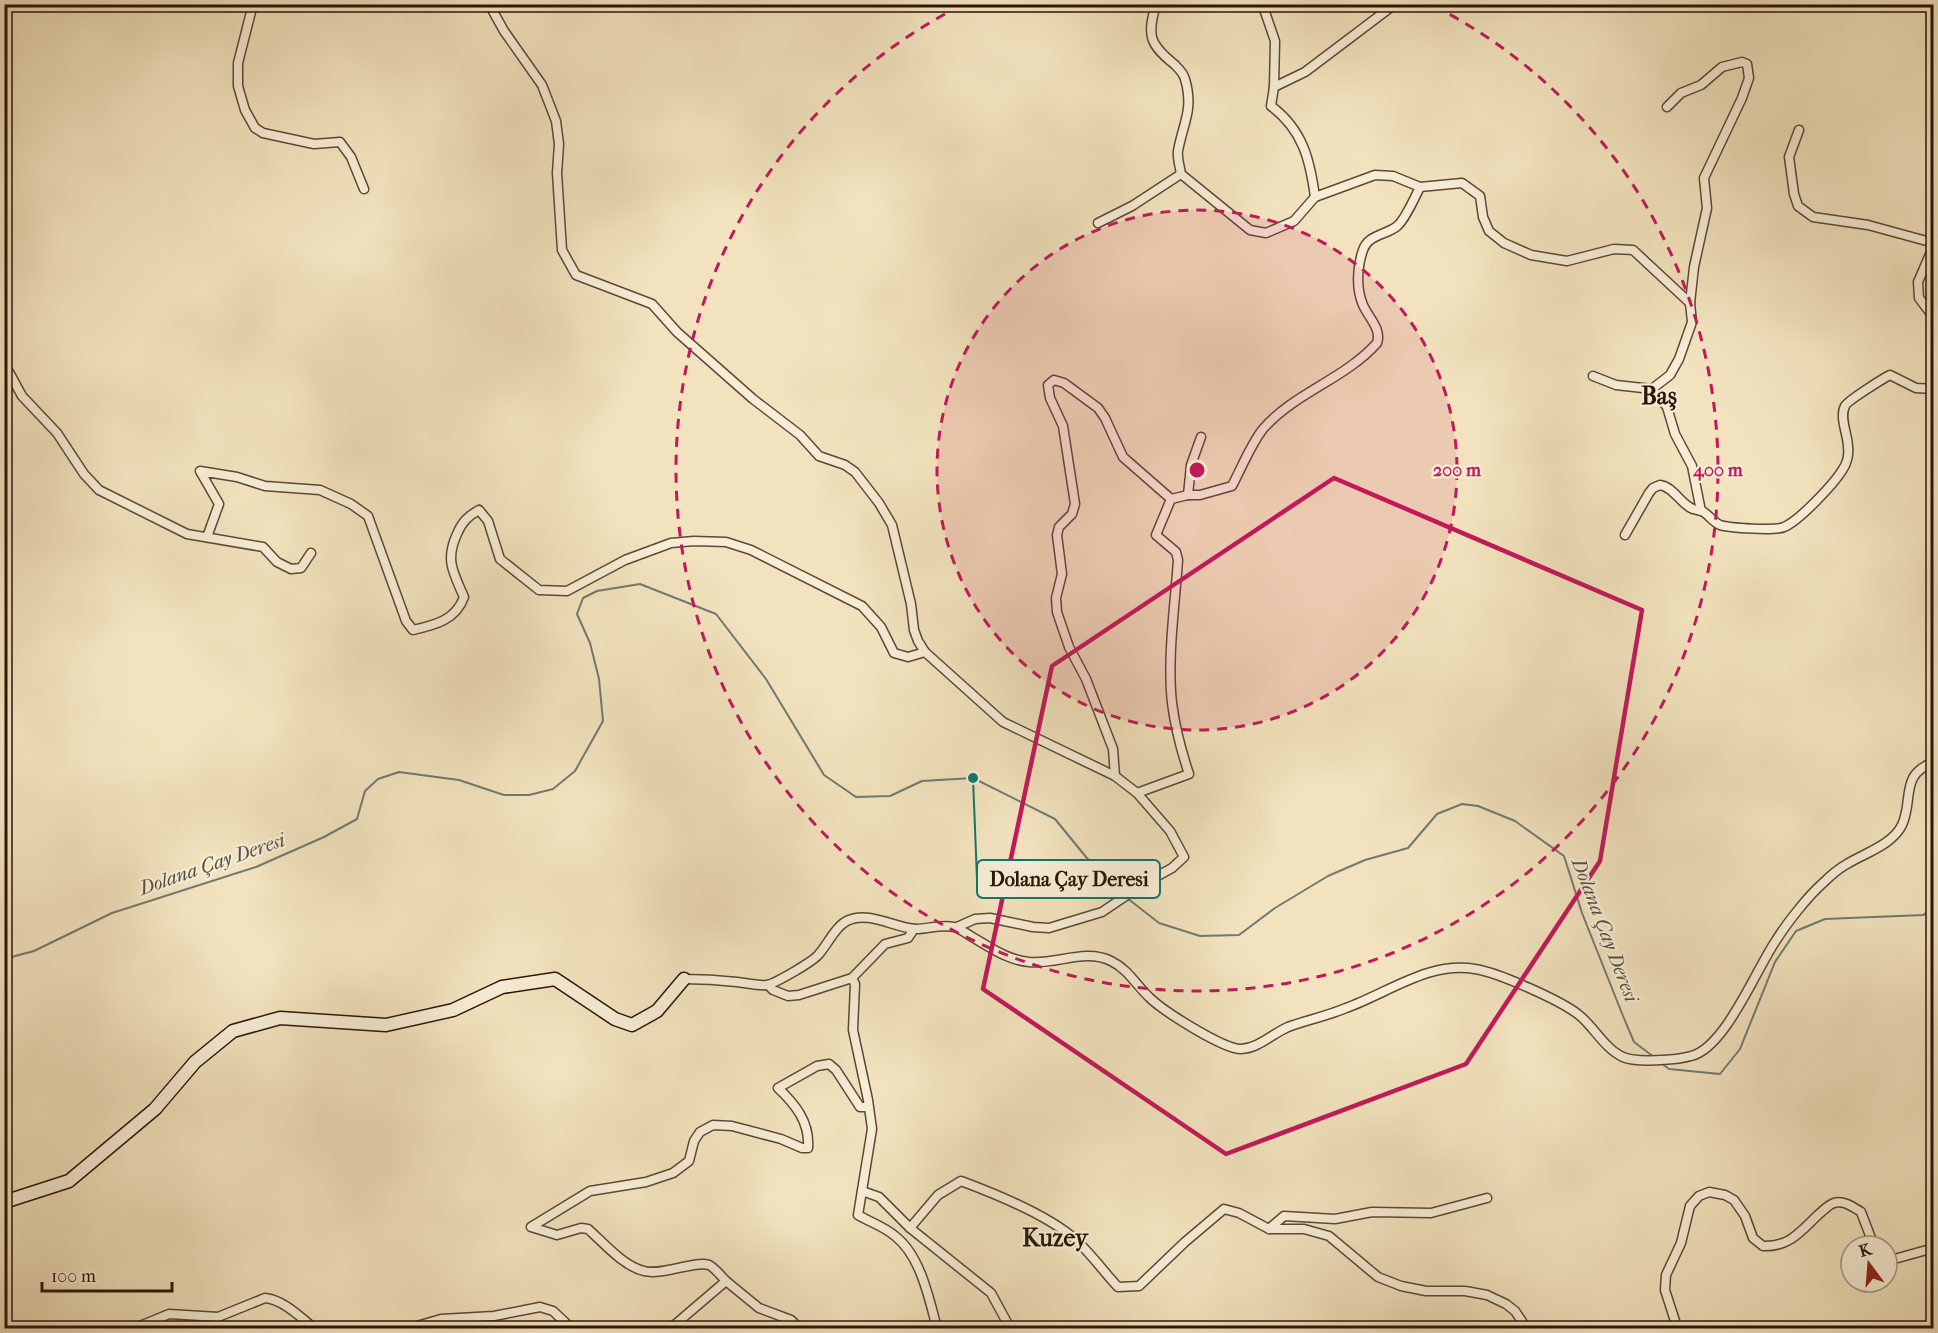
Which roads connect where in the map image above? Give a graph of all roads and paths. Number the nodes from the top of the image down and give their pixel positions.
1 (253, 4) edge
2 (489, 4) edge
3 (1156, 4) edge
4 (1264, 4) edge
5 (1395, 4) edge
6 (1274, 87) junction
7 (1667, 107) dead end
8 (1799, 130) dead end
9 (1181, 174) junction
10 (1420, 188) junction
11 (364, 189) dead end
12 (1315, 197) junction
13 (1098, 223) dead end
14 (1934, 244) edge
15 (1690, 303) junction
16 (1934, 318) edge
17 (4, 363) edge
18 (1593, 376) dead end
19 (1934, 388) edge
20 (1652, 389) junction
21 (1201, 437) dead end
22 (1188, 495) junction
23 (1171, 499) junction
24 (1701, 510) junction
25 (1625, 535) dead end
26 (207, 537) junction
27 (311, 554) dead end
28 (925, 652) junction
29 (1934, 762) edge
30 (1115, 776) junction
31 (1137, 793) junction
32 (957, 927) junction
33 (914, 929) junction
34 (852, 978) junction
35 (684, 979) joint
36 (768, 985) junction
37 (868, 1107) junction
38 (862, 1191) junction
39 (1487, 1198) dead end
40 (4, 1202) edge
41 (910, 1227) junction
42 (1269, 1229) junction
43 (1869, 1234) edge
44 (1934, 1248) edge
45 (1899, 1258) edge
46 (726, 1281) junction
47 (135, 1329) edge
48 (314, 1329) edge
49 (410, 1329) edge
50 (571, 1329) edge
51 (671, 1329) edge
52 (799, 1329) edge
53 (937, 1329) edge
54 (1010, 1329) edge
55 (1523, 1329) edge
56 (1674, 1329) edge

1 - 11 street
2 - 28 street
3 - 9 street
4 - 6 street
5 - 6 street
6 - 12 street
7 - 15 street
8 - 14 street
9 - 12 street
9 - 13 street
10 - 12 street
10 - 15 street
10 - 22 street
14 - 16 street
15 - 20 street
17 - 26 street
18 - 20 street
19 - 24 street
20 - 24 street
21 - 22 street
22 - 23 street
23 - 30 street
23 - 31 street
24 - 25 street
26 - 27 street
26 - 28 street
28 - 30 street
29 - 32 street
30 - 31 street
31 - 32 street
32 - 33 street
33 - 34 street
33 - 36 street
34 - 36 street
34 - 37 street
35 - 36 street
35 - 40 street
37 - 38 street
37 - 46 street
38 - 41 street
38 - 53 street
39 - 42 street
41 - 42 street
41 - 54 street
42 - 55 street
43 - 56 street
44 - 45 street
46 - 51 street
46 - 52 street
47 - 48 street
49 - 50 street

